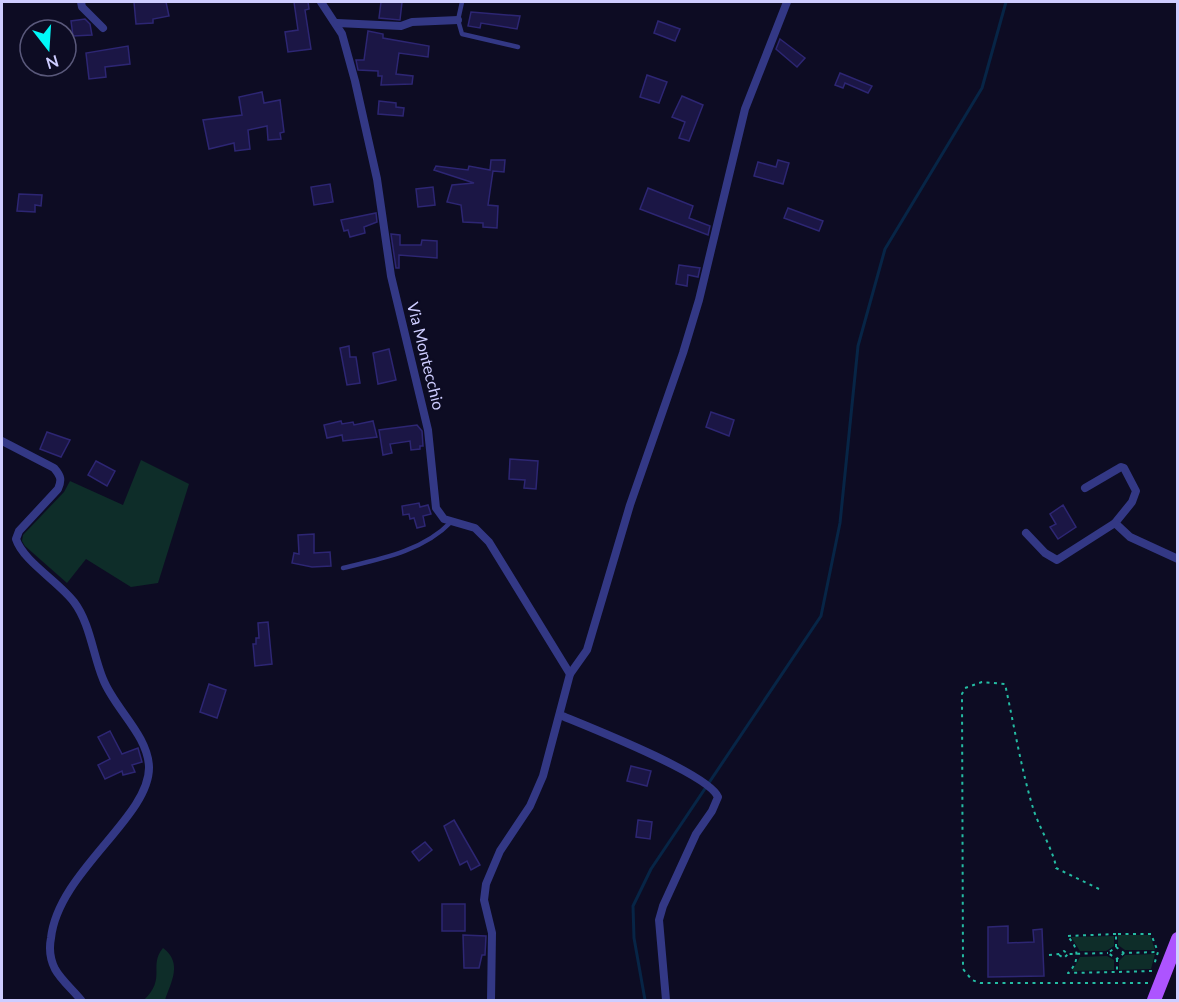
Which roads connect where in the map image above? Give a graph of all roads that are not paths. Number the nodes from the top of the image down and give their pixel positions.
1 (81, 2) edge
2 (321, 2) edge
3 (462, 2) edge
4 (787, 2) edge
5 (458, 20) junction
6 (337, 23) junction
7 (103, 28) dead end
8 (518, 47) dead end
9 (2, 441) edge
10 (1085, 488) dead end
11 (451, 522) junction
12 (1115, 523) junction
13 (1026, 533) dead end
14 (1178, 559) edge
15 (343, 568) dead end
16 (570, 674) junction
17 (560, 715) junction
18 (1178, 939) edge
19 (81, 1000) edge
20 (491, 1000) edge
21 (666, 1000) edge
22 (1154, 1000) edge

1 - 7 street
2 - 6 street, Via Montecchio
3 - 5 lane
4 - 16 street
5 - 6 street
5 - 8 lane
6 - 11 street, Via Montecchio
9 - 19 street
10 - 12 street
11 - 15 lane
11 - 16 street
12 - 13 street
12 - 14 street
16 - 17 street
17 - 20 street
17 - 21 street
18 - 22 main road

